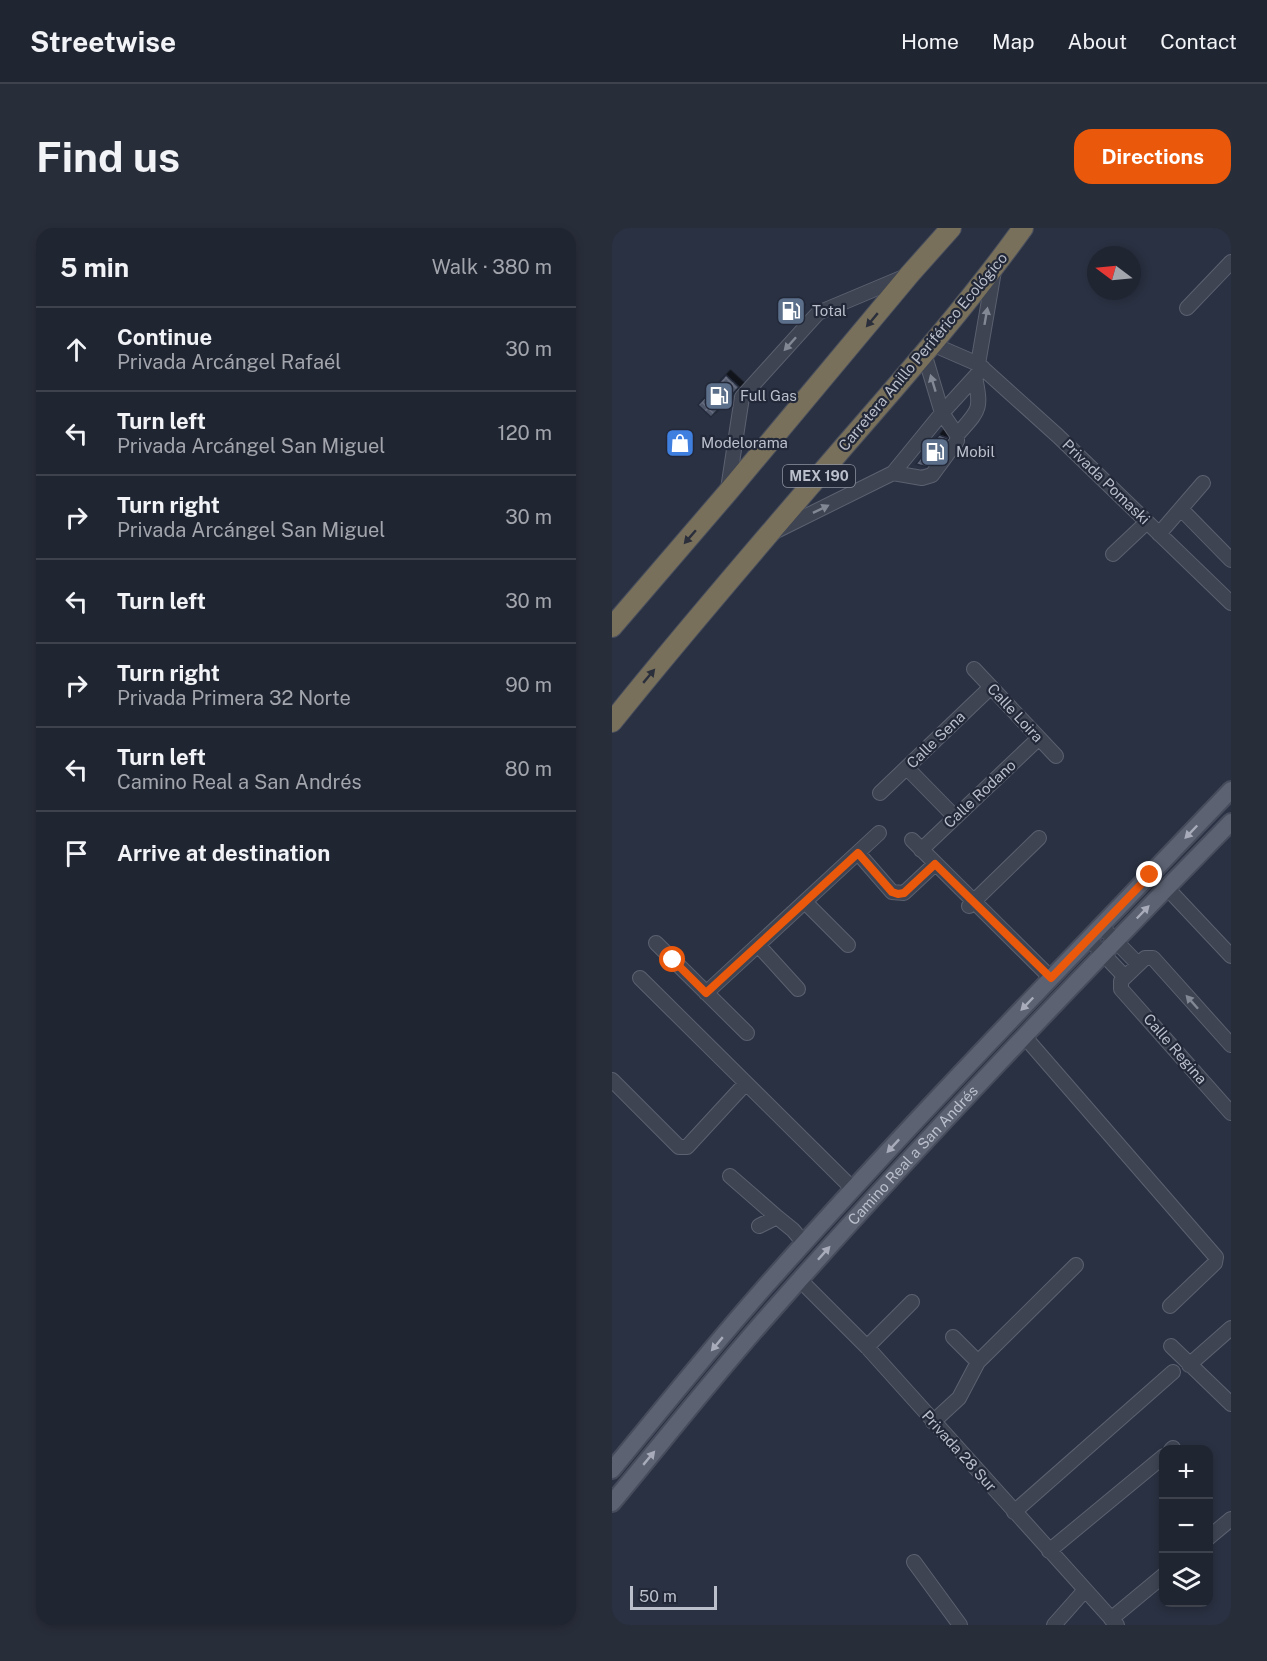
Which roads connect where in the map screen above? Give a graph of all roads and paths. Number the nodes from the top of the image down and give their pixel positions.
1 (951, 228) edge
2 (1023, 228) edge
3 (1231, 262) edge
4 (994, 268) junction
5 (910, 274) junction
6 (1187, 308) dead end
7 (928, 348) junction
8 (978, 370) junction
9 (942, 413) junction
10 (957, 435) junction
11 (893, 473) junction
12 (1203, 483) dead end
13 (728, 492) junction
14 (1181, 509) junction
15 (1147, 522) junction
16 (1159, 534) junction
17 (768, 535) junction
18 (1113, 554) dead end
19 (1231, 560) edge
20 (1231, 603) edge
21 (612, 627) edge
22 (974, 669) dead end
23 (991, 687) junction
24 (612, 722) edge
25 (1039, 738) junction
26 (1056, 756) dead end
27 (907, 768) junction
28 (1231, 790) edge
29 (880, 793) dead end
30 (955, 817) junction
31 (1231, 822) edge
32 (879, 833) dead end
33 (1039, 838) dead end
34 (858, 853) junction
35 (935, 864) junction
36 (1167, 888) junction
37 (805, 902) junction
38 (971, 904) junction
39 (1101, 926) junction
40 (1089, 939) junction
41 (1115, 941) junction
42 (656, 943) dead end
43 (758, 945) junction
44 (848, 945) dead end
45 (1103, 954) junction
46 (1231, 956) edge
47 (1144, 960) junction
48 (640, 978) dead end
49 (1048, 981) junction
50 (1123, 981) junction
51 (798, 989) dead end
52 (706, 993) junction
53 (747, 1033) dead end
54 (1024, 1036) junction
55 (1231, 1045) edge
56 (612, 1080) edge
57 (746, 1083) junction
58 (1231, 1113) edge
59 (730, 1176) dead end
60 (853, 1189) junction
61 (777, 1217) junction
62 (759, 1226) dead end
63 (804, 1243) junction
64 (1076, 1265) dead end
65 (800, 1280) junction
66 (754, 1299) junction
67 (912, 1302) dead end
68 (1170, 1306) dead end
69 (770, 1312) junction
70 (1231, 1328) edge
71 (953, 1337) dead end
72 (867, 1347) junction
73 (1171, 1347) dead end
74 (978, 1362) junction
75 (1189, 1365) junction
76 (1173, 1372) dead end
77 (1231, 1404) edge
78 (933, 1422) junction
79 (1159, 1459) edge
80 (613, 1466) edge
81 (612, 1503) edge
82 (1014, 1512) junction
83 (1231, 1519) edge
84 (1213, 1535) edge
85 (1049, 1551) junction
86 (914, 1562) dead end
87 (1159, 1580) edge
88 (1085, 1590) junction
89 (1114, 1622) edge
90 (960, 1625) edge
91 (1054, 1625) edge

1 - 5 highway
2 - 4 highway, Carretera Anillo Periférico Ecológico / MEX 190
3 - 6 street
4 - 7 highway, Carretera Anillo Periférico Ecológico / MEX 190
8 -> 4 street
5 -> 13 highway
5 -> 13 street
7 - 8 street, Privada Pomaski
9 -> 7 street
7 - 17 highway, Carretera Anillo Periférico Ecológico / MEX 190
8 - 9 street
8 - 10 street
8 - 15 street, Privada Pomaski
9 - 10 street
9 - 11 street
10 - 11 street
17 -> 11 street
12 - 14 street
13 -> 21 highway
14 - 16 street
14 - 19 street
15 - 16 street, Privada Pomaski
15 - 18 street
16 - 20 street, Privada Pomaski
24 -> 17 highway, Carretera Anillo Periférico Ecológico / MEX 190
22 - 23 street, Calle Loira
23 - 25 street, Calle Loira
23 - 27 street, Calle Sena
25 - 26 street, Calle Loira
25 - 30 street, Calle Rodano
27 - 29 street, Calle Sena
27 - 30 street
28 -> 39 main road, Camino Real a San Andrés
30 - 35 street, Calle Rodano
31 - 36 main road, Camino Real a San Andrés
32 - 34 street
33 - 38 street
34 - 35 street
34 - 37 street
35 - 38 street
41 -> 36 main road, Camino Real a San Andrés
36 - 46 street
37 - 43 street
37 - 44 street
38 - 49 street
39 - 40 main road, Camino Real a San Andrés
39 - 41 street
40 - 45 street, Calle Regina
40 - 49 main road, Camino Real a San Andrés
41 - 45 main road, Camino Real a San Andrés
41 - 47 street
42 - 52 street
43 - 51 street
43 - 52 street
45 - 50 street, Calle Regina
45 - 54 main road, Camino Real a San Andrés
47 - 50 street
55 -> 47 street
48 - 57 street
49 -> 60 main road, Camino Real a San Andrés
50 - 58 street, Calle Regina
52 - 53 street
65 -> 54 main road, Camino Real a San Andrés
54 - 68 street
56 - 57 street
57 - 60 street
59 - 61 street
60 - 63 main road, Camino Real a San Andrés
61 - 62 street
61 - 63 street
63 - 66 main road, Camino Real a San Andrés
64 - 74 street
65 - 69 main road, Camino Real a San Andrés
65 - 72 street, Privada 28 Sur
66 - 69 main road
66 -> 80 main road, Camino Real a San Andrés
67 - 72 street
81 -> 69 main road, Camino Real a San Andrés
70 - 75 street
71 - 74 street
72 - 78 street, Privada 28 Sur
73 - 75 street
74 - 78 street
75 - 77 street
76 - 82 street
78 - 82 street, Privada 28 Sur
79 - 85 street
82 - 85 street, Privada 28 Sur
83 - 84 street
85 - 88 street, Privada 28 Sur
86 - 90 street
87 - 89 street
88 - 89 street, Privada 28 Sur
88 - 91 street

